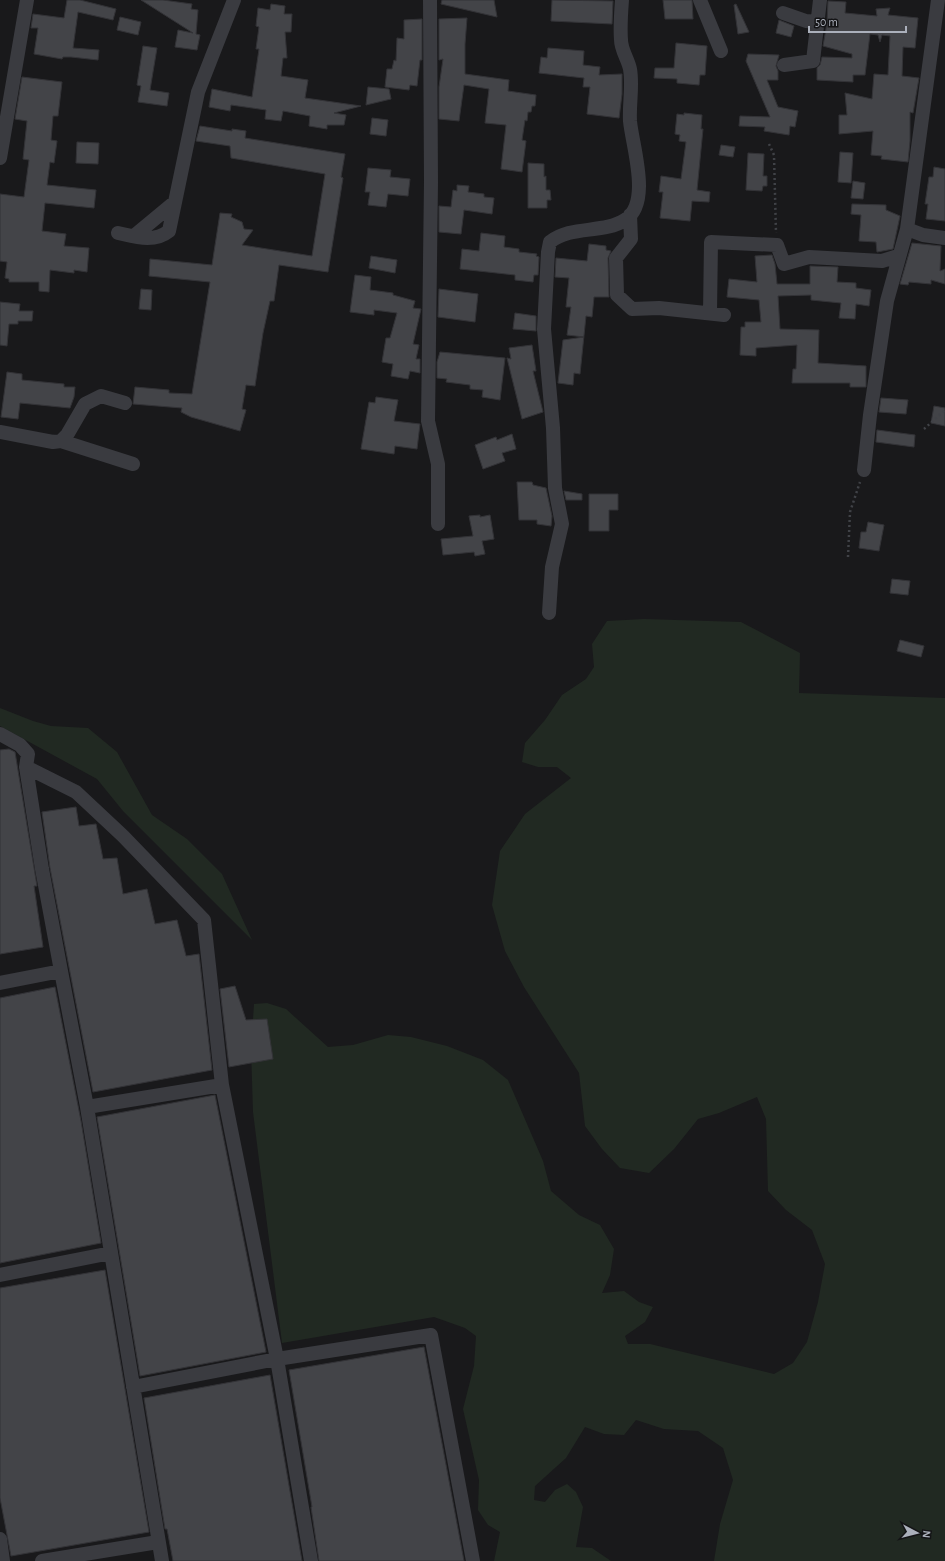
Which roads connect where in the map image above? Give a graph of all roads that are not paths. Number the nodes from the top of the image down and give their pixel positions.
1 (26, 0) edge
2 (234, 0) edge
3 (430, 0) edge
4 (622, 0) edge
5 (700, 0) edge
6 (820, 0) edge
7 (938, 0) edge
8 (783, 12) dead end
9 (819, 22) junction
10 (721, 51) dead end
11 (784, 65) dead end
12 (0, 158) edge
13 (630, 215) junction
14 (907, 229) junction
15 (118, 233) dead end
16 (945, 238) edge
17 (898, 256) junction
18 (710, 313) junction
19 (724, 315) dead end
20 (125, 403) dead end
21 (0, 432) edge
22 (61, 441) junction
23 (133, 464) dead end
24 (864, 470) road end
25 (438, 524) dead end
26 (549, 613) dead end
27 (0, 734) edge
28 (26, 767) junction
29 (61, 971) junction
30 (0, 983) edge
31 (222, 1085) junction
32 (88, 1107) junction
33 (111, 1253) junction
34 (0, 1275) edge
35 (277, 1360) junction
36 (133, 1387) junction
37 (0, 1539) edge
38 (158, 1542) junction
39 (3, 1561) edge
40 (42, 1561) edge
41 (162, 1561) edge
42 (311, 1561) edge
43 (473, 1561) edge

1 - 12 street
2 - 15 street
3 - 25 street
4 - 13 street
5 - 10 street
6 - 9 street
7 - 14 street
8 - 9 street
9 - 11 street
13 - 18 street
13 - 26 street
14 - 16 street
14 - 17 street
17 - 18 street
17 - 24 street
18 - 19 street
20 - 22 street
21 - 22 street
22 - 23 street
27 - 28 street
28 - 29 street
28 - 31 street
29 - 30 street
29 - 32 street
31 - 32 street
31 - 35 street
32 - 33 street
33 - 34 street
33 - 36 street
35 - 36 street
35 - 42 street
35 - 43 street
36 - 38 street
37 - 39 street
38 - 40 street
38 - 41 street

